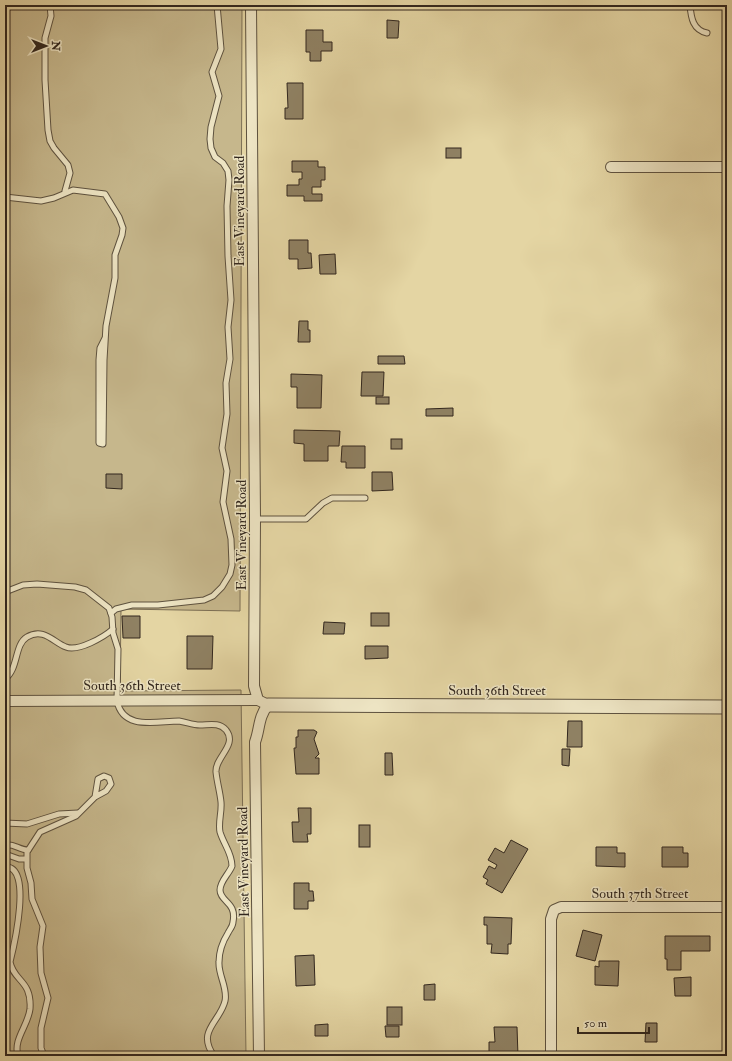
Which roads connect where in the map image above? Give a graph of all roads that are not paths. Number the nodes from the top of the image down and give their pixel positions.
1 (10, 5) edge
2 (50, 5) edge
3 (217, 5) edge
4 (251, 5) edge
5 (690, 5) edge
6 (5, 12) edge
7 (707, 33) dead end
8 (611, 167) dead end
9 (727, 167) edge
10 (65, 191) junction
11 (5, 197) edge
12 (105, 338) junction
13 (365, 498) dead end
14 (255, 519) junction
15 (5, 592) edge
16 (111, 613) junction
17 (113, 629) junction
18 (5, 679) edge
19 (5, 701) edge
20 (117, 701) junction
21 (263, 703) junction
22 (727, 707) edge
23 (95, 797) dead end
24 (80, 812) junction
25 (5, 823) edge
26 (5, 845) edge
27 (28, 850) junction
28 (5, 854) edge
29 (26, 859) junction
30 (5, 867) edge
31 (727, 907) edge
32 (18, 1056) edge
33 (44, 1056) edge
34 (214, 1056) edge
35 (259, 1056) edge
36 (551, 1056) edge

1 - 6 lane
2 - 10 lane
3 - 16 lane
4 - 14 street, East Vineyard Road
5 - 7 lane
8 - 9 street
10 - 11 lane
10 - 12 lane
12 - 12 lane
13 - 14 lane
14 - 21 street, East Vineyard Road
15 - 16 lane
16 - 17 lane
17 - 18 lane
17 - 20 lane
19 - 20 street, South 36th Street
20 - 21 street, South 36th Street
20 - 34 lane
21 - 22 street, South 36th Street
21 - 35 street, East Vineyard Road
23 - 24 lane
24 - 25 lane
24 - 27 lane
26 - 27 lane
27 - 29 lane
28 - 29 lane
29 - 33 lane
30 - 32 lane
31 - 36 street, South 37th Street

